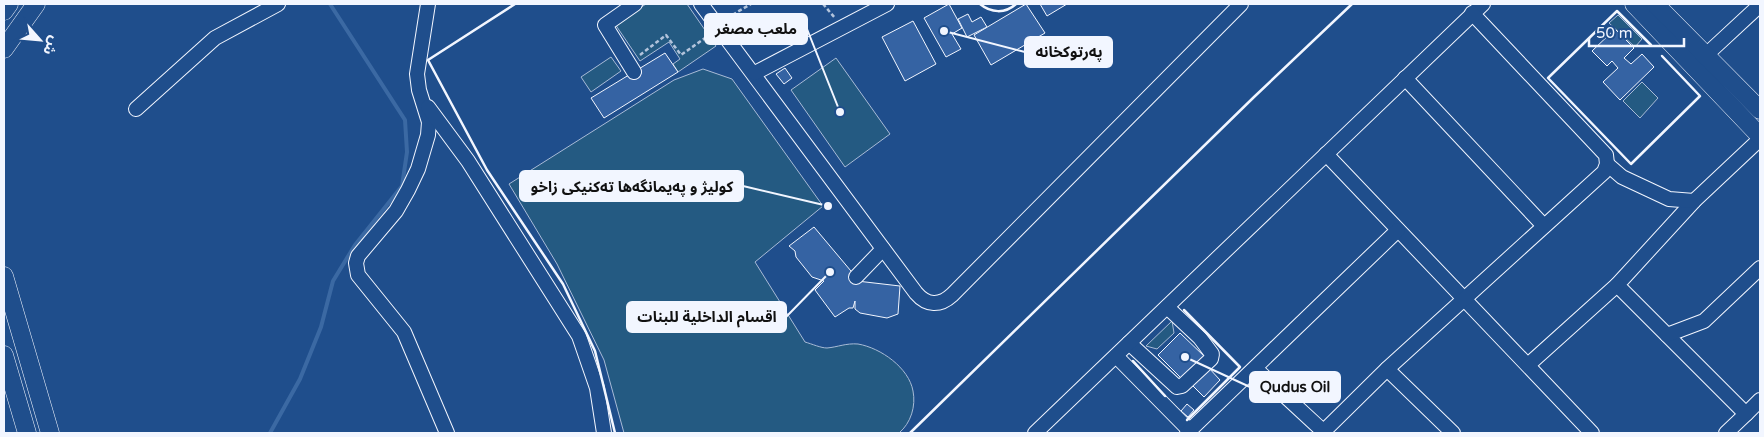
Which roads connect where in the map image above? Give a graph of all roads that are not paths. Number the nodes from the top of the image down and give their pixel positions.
1 (9, 4) edge
2 (36, 4) edge
3 (278, 4) edge
4 (428, 4) edge
5 (635, 4) edge
6 (701, 4) edge
7 (887, 4) edge
8 (1241, 4) edge
9 (1483, 4) edge
10 (1634, 4) edge
11 (1656, 4) edge
12 (1760, 5) edge
13 (4, 11) edge
14 (1472, 13) junction
15 (4, 49) edge
16 (1706, 55) junction
17 (634, 72) dead end
18 (755, 73) junction
19 (1405, 78) junction
20 (422, 98) junction
21 (136, 109) dead end
22 (1760, 110) edge
23 (1760, 138) edge
24 (1326, 154) junction
25 (1608, 164) junction
26 (1694, 201) junction
27 (1544, 226) junction
28 (1398, 230) junction
29 (883, 249) junction
30 (1760, 268) edge
31 (4, 276) edge
32 (856, 277) dead end
33 (1617, 285) junction
34 (1465, 298) junction
35 (1167, 307) junction
36 (1667, 335) junction
37 (1129, 343) junction
38 (4, 355) edge
39 (1116, 356) junction
40 (1528, 365) junction
41 (1256, 369) junction
42 (1387, 369) junction
43 (1760, 400) edge
44 (1746, 414) junction
45 (1189, 432) edge
46 (1323, 432) edge
47 (27, 433) edge
48 (50, 433) edge
49 (446, 433) edge
50 (604, 433) edge
51 (1035, 433) edge
52 (1453, 433) edge
53 (1592, 433) edge
54 (1726, 433) edge

1 - 13 main road
2 - 15 main road
3 - 21 street
4 - 20 street
5 - 17 street
6 - 18 street
7 - 18 street
8 - 29 street
9 - 14 street
10 - 23 main road
11 - 16 main road
12 - 16 street
14 - 19 street
14 - 25 street
16 - 22 main road
18 - 29 street
19 - 24 street
19 - 27 street
20 - 49 street
20 - 50 street
23 - 26 street
24 - 28 street
24 - 35 street
25 - 26 street
25 - 27 street
26 - 33 street
27 - 34 street
28 - 34 street
28 - 41 street
29 - 32 street
30 - 36 street
31 - 48 main road
33 - 36 street
33 - 40 street
34 - 40 street
34 - 42 street
35 - 37 street
35 - 37 street
36 - 44 street
37 - 39 street
38 - 47 main road
39 - 45 street
39 - 51 street
40 - 53 street
41 - 45 street
41 - 46 street
42 - 46 street
42 - 52 street
43 - 44 street
44 - 54 street

